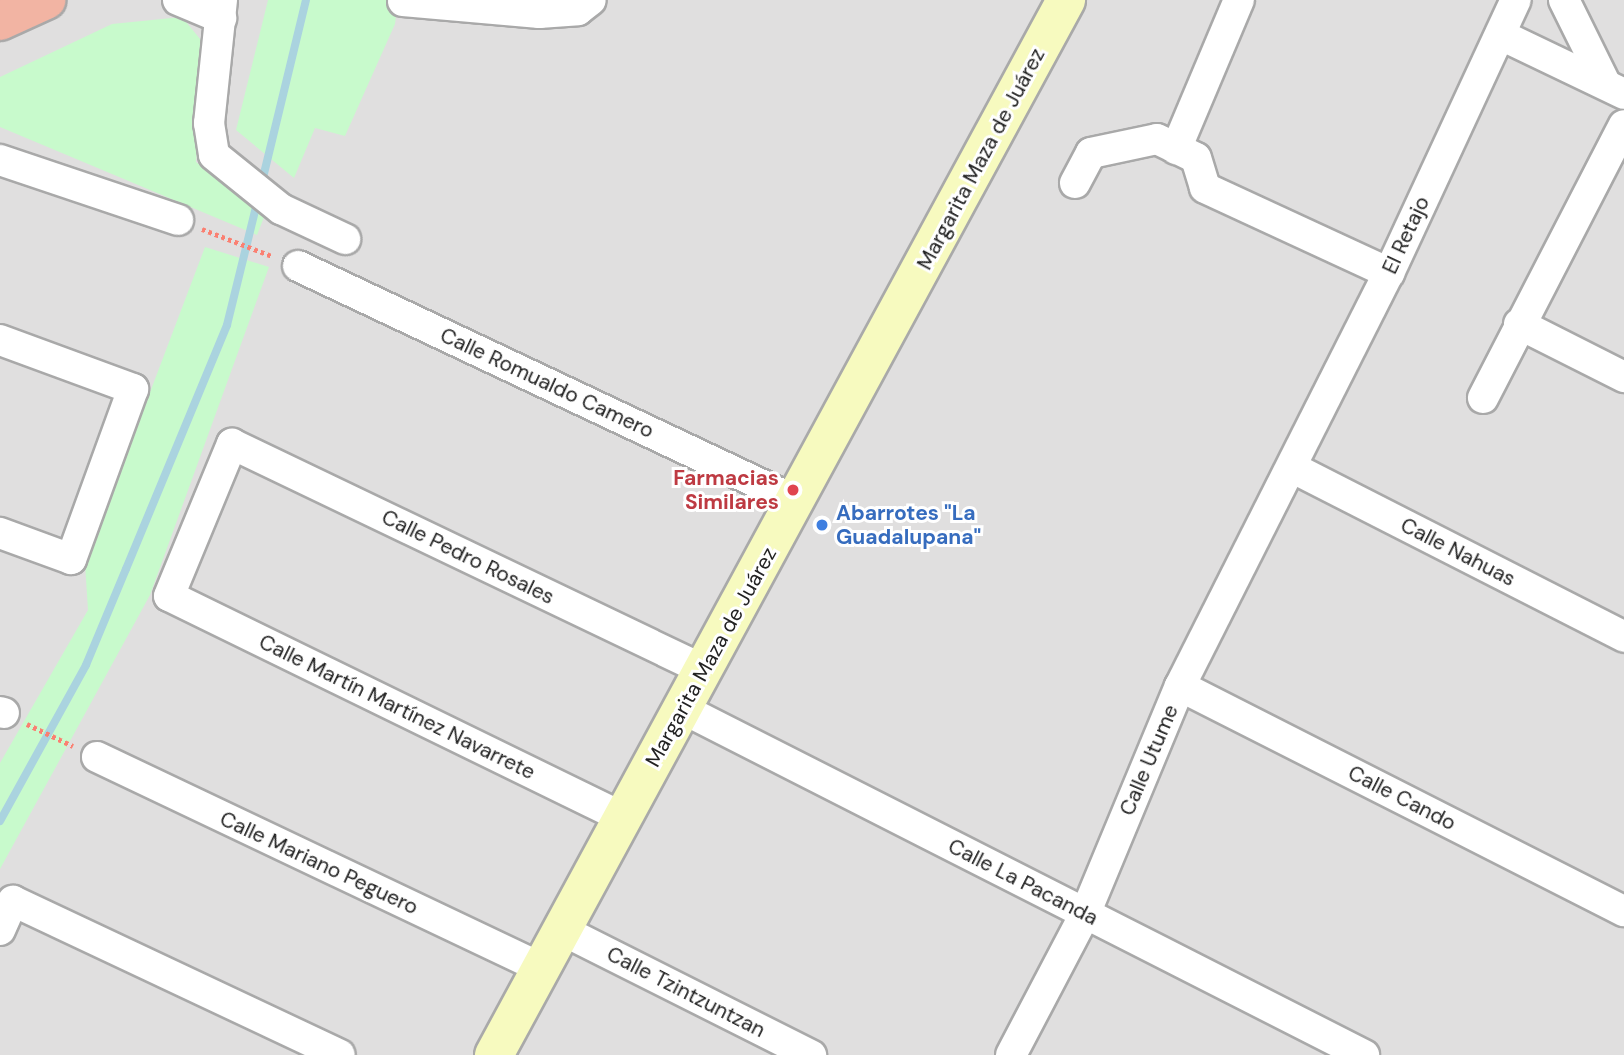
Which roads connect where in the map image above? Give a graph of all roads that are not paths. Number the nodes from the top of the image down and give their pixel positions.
1 (46, 0) edge
2 (178, 0) edge
3 (591, 0) edge
4 (1066, 0) edge
5 (1240, 0) edge
6 (1516, 0) edge
7 (1564, 0) edge
8 (403, 1) edge
9 (221, 9) edge
10 (0, 21) edge
11 (1501, 35) junction
12 (1614, 88) edge
13 (1624, 125) edge
14 (1177, 149) junction
15 (0, 160) edge
16 (1075, 183) dead end
17 (178, 220) road end
18 (345, 239) dead end
19 (298, 266) road end
20 (1389, 272) junction
21 (1519, 324) junction
22 (0, 340) edge
23 (1624, 377) edge
24 (1483, 398) dead end
25 (232, 444) joint
26 (1293, 468) junction
27 (796, 501) junction
28 (0, 533) edge
29 (1624, 637) edge
30 (704, 670) junction
31 (1180, 686) junction
32 (682, 709) junction
33 (97, 757) road end
34 (624, 818) junction
35 (1624, 911) edge
36 (1085, 914) junction
37 (0, 930) edge
38 (562, 930) junction
39 (542, 968) junction
40 (340, 1055) edge
41 (494, 1055) edge
42 (811, 1055) edge
43 (1011, 1055) edge
44 (1364, 1055) edge

1 - 10 highway
2 - 9 street
3 - 8 street
4 - 27 main road, Margarita Maza de Juárez
5 - 14 street
6 - 11 street, El Retajo
7 - 12 street
9 - 18 street
11 - 12 street
11 - 20 street, El Retajo
13 - 21 street
14 - 16 street
14 - 20 street
15 - 17 street
19 - 27 street, Calle Romualdo Camero
20 - 26 street, El Retajo
21 - 23 street
21 - 24 street
22 - 28 street
25 - 30 street, Calle Pedro Rosales
25 - 34 street, Calle Martín Martínez Navarrete
26 - 29 street, Calle Nahuas
26 - 31 street, Calle Utume
27 - 30 main road, Margarita Maza de Juárez
30 - 32 main road, Margarita Maza de Juárez
31 - 35 street, Calle Cando
31 - 36 street, Calle Utume
32 - 34 main road, Margarita Maza de Juárez
32 - 36 street, Calle La Pacanda
33 - 39 street, Calle Mariano Peguero
34 - 38 main road, Margarita Maza de Juárez
36 - 43 street, Calle Utume
36 - 44 street, Calle La Pacanda
37 - 40 street
38 - 39 main road, Margarita Maza de Juárez
38 - 42 street, Calle Tzintzuntzan
39 - 41 main road, Margarita Maza de Juárez

